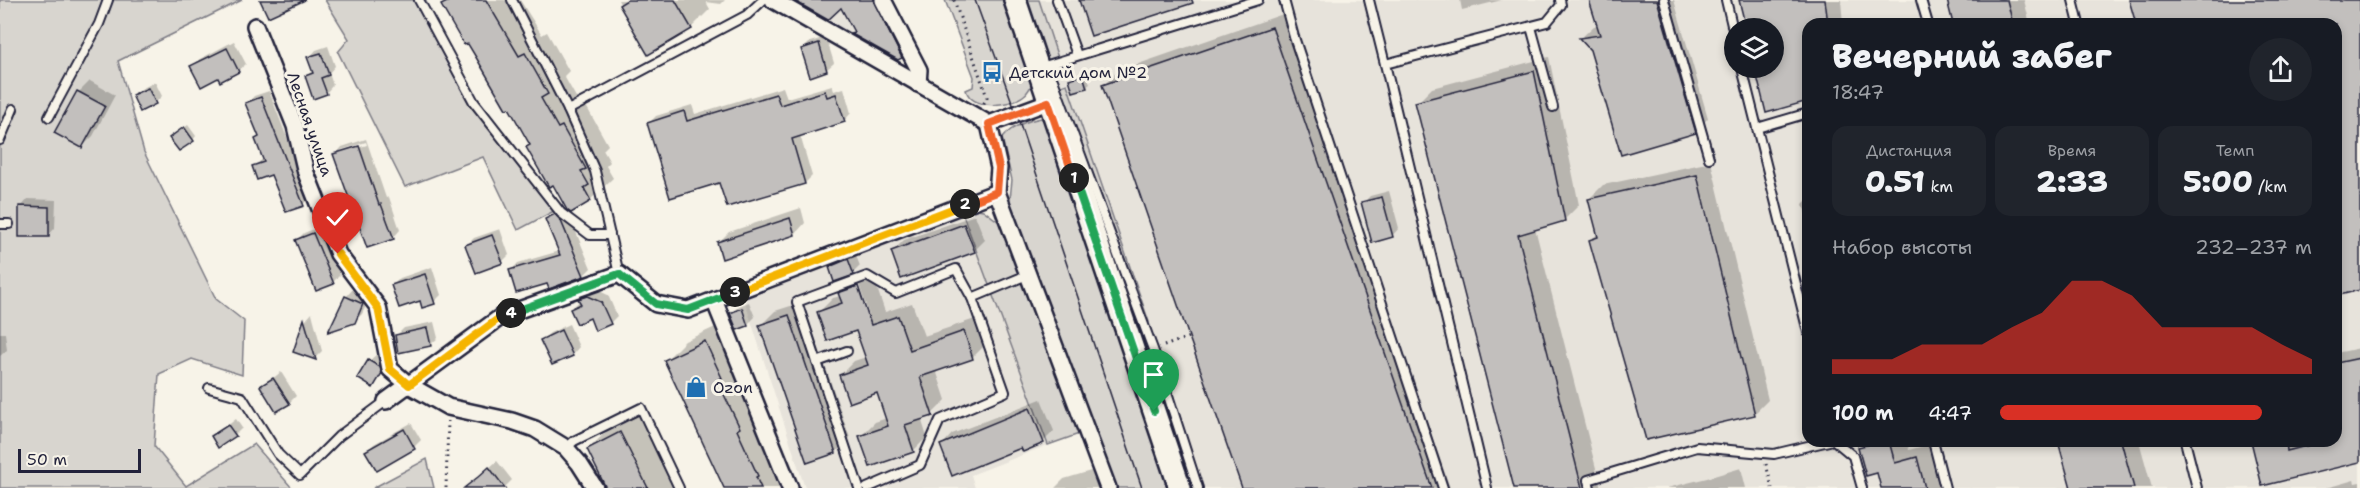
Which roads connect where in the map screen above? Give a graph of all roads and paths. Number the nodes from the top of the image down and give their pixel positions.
1 (108, 0) edge
2 (419, 0) edge
3 (512, 0) edge
4 (763, 0) edge
5 (773, 0) edge
6 (883, 0) edge
7 (954, 0) edge
8 (1015, 0) edge
9 (1057, 0) edge
10 (1258, 0) edge
11 (1284, 0) edge
12 (1369, 0) edge
13 (1560, 0) edge
14 (1664, 0) edge
15 (1726, 0) edge
16 (1921, 0) edge
17 (2073, 0) edge
18 (1730, 18) edge
19 (1926, 18) edge
20 (2078, 18) edge
21 (255, 26) dead end
22 (1531, 27) junction
23 (1077, 55) junction
24 (1386, 64) junction
25 (1042, 66) junction
26 (1744, 78) edge
27 (918, 84) junction
28 (1048, 102) junction
29 (1553, 107) dead end
30 (13, 109) dead end
31 (568, 110) junction
32 (1802, 115) edge
33 (49, 117) dead end
34 (983, 120) junction
35 (1757, 128) junction
36 (1, 135) edge
37 (1709, 158) dead end
38 (997, 192) junction
39 (0, 224) edge
40 (9, 224) dead end
41 (610, 235) junction
42 (619, 274) junction
43 (1028, 275) junction
44 (972, 298) junction
45 (714, 300) junction
46 (1802, 308) edge
47 (1189, 337) dead end
48 (1162, 347) dead end
49 (847, 351) dead end
50 (817, 362) junction
51 (409, 385) junction
52 (209, 388) dead end
53 (386, 401) joint
54 (448, 407) junction
55 (1804, 447) edge
56 (1842, 447) edge
57 (1935, 447) edge
58 (2187, 447) edge
59 (566, 448) junction
60 (1764, 453) junction
61 (446, 488) edge
62 (595, 488) edge
63 (679, 488) edge
64 (790, 488) edge
65 (859, 488) edge
66 (867, 488) edge
67 (1108, 488) edge
68 (1180, 488) edge
69 (1198, 488) edge
70 (1443, 488) edge
71 (1487, 488) edge
72 (1590, 488) edge
73 (1772, 488) edge
74 (1862, 488) edge
75 (1945, 488) edge
76 (2197, 488) edge

1 - 33 lane
2 - 41 lane
3 - 31 lane
4 - 31 lane
5 - 27 street
6 - 27 street
7 - 34 path
8 - 25 street
9 - 23 lane
10 - 23 lane
11 - 70 lane
12 - 24 lane
13 - 22 lane
14 - 37 lane
15 - 18 lane
16 - 19 lane
17 - 20 lane
21 - 51 street, Лесная улица
22 - 24 lane
22 - 29 lane
23 - 25 lane
24 - 71 lane
25 - 28 street
25 - 69 lane
26 - 35 lane
27 - 34 street
28 - 34 street
28 - 68 street
30 - 36 lane
31 - 41 lane
32 - 35 lane
34 - 38 street
35 - 46 lane
38 - 43 street
38 - 45 street
39 - 40 lane
41 - 42 lane
42 - 45 street
42 - 51 street
43 - 44 lane
43 - 67 street
44 - 50 lane
44 - 66 lane
45 - 64 street
47 - 48 path
49 - 50 lane
50 - 65 lane
51 - 53 street
51 - 54 street, Лесная улица
52 - 53 lane
54 - 59 street, Лесная улица
54 - 61 path
55 - 60 lane
56 - 74 lane
57 - 75 lane
58 - 76 lane
59 - 62 street, Лесная улица
59 - 63 lane
60 - 72 lane
60 - 73 path

